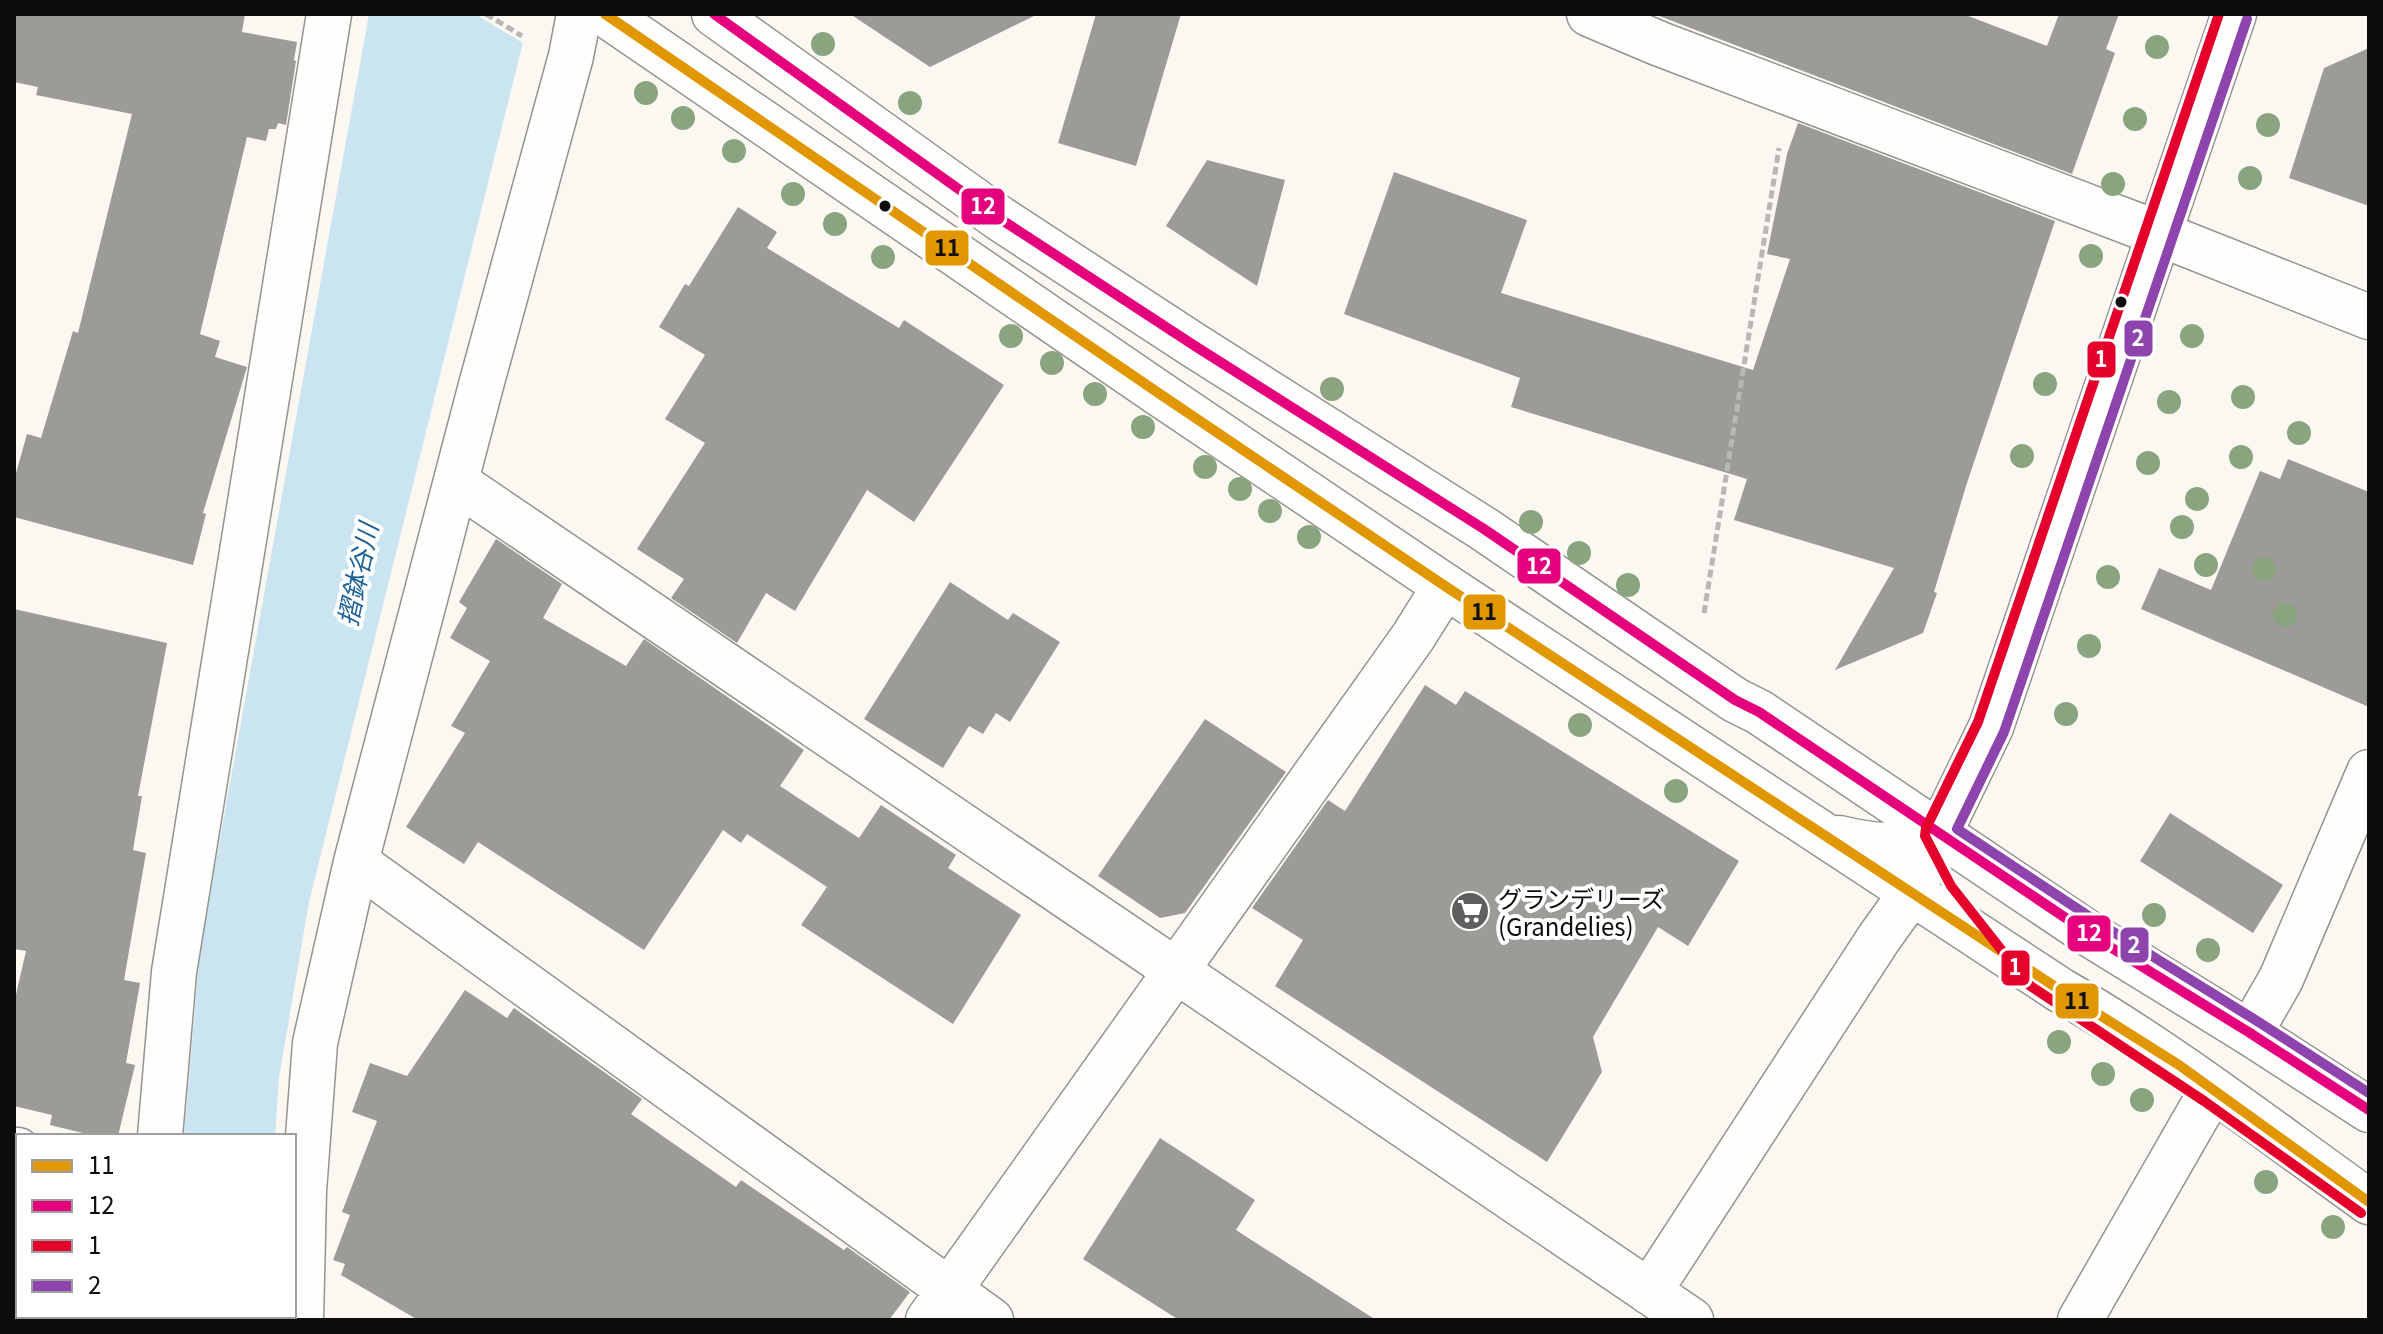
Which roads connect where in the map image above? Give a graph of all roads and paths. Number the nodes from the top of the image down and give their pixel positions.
1 (329, 14) edge
2 (486, 14) edge
3 (579, 14) edge
4 (605, 14) edge
5 (714, 14) edge
6 (1589, 14) edge
7 (2234, 14) edge
8 (523, 37) dead end
9 (1788, 92) junction
10 (2160, 234) junction
11 (2369, 317) edge
12 (456, 482) junction
13 (1445, 586) junction
14 (1704, 613) dead end
15 (2369, 772) edge
16 (1939, 834) junction
17 (1825, 835) junction
18 (356, 862) junction
19 (1912, 892) junction
20 (1175, 969) junction
21 (2038, 975) junction
22 (2250, 1033) junction
23 (2212, 1090) junction
24 (2369, 1110) edge
25 (160, 1134) edge
26 (2369, 1202) edge
27 (1649, 1292) junction
28 (939, 1305) edge
29 (301, 1320) edge
30 (991, 1320) edge
31 (1691, 1320) edge
32 (2080, 1320) edge

1 - 25 street
2 - 8 path
3 - 12 street
4 - 13 street
5 - 16 street
6 - 9 street
7 - 10 street
9 - 10 street
9 - 14 path
10 - 11 street
10 - 16 street
12 - 18 street
12 - 20 street
13 - 17 street
13 - 20 street
15 - 22 street
16 - 17 street
16 - 19 street
16 - 21 street
16 - 22 street
17 - 19 street
18 - 28 street
18 - 29 street
19 - 21 street
19 - 27 street
20 - 27 street
20 - 28 street
21 - 23 street
22 - 24 street
23 - 26 street
23 - 32 street
27 - 31 street
28 - 30 street

